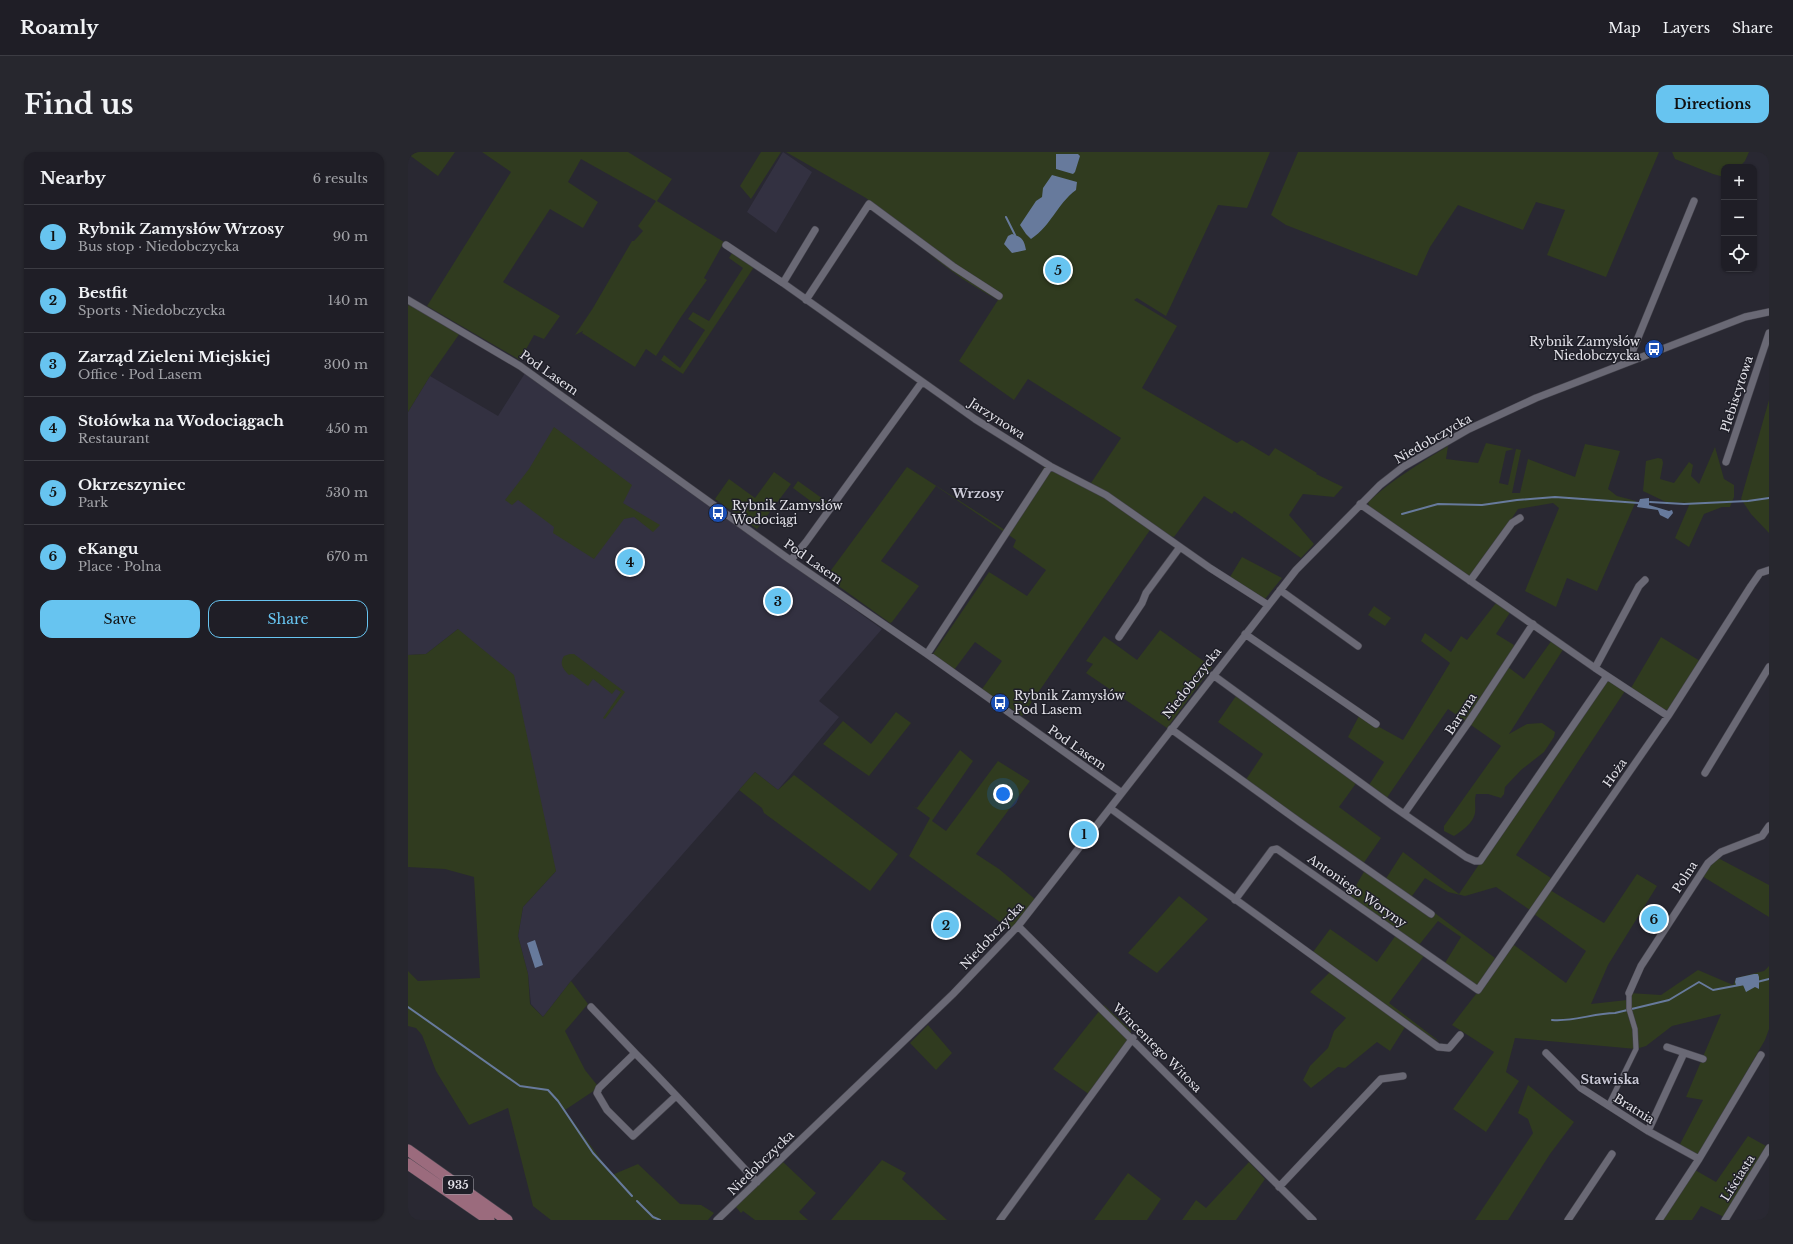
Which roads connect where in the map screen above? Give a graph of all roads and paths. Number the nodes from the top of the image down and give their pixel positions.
1 (1694, 201) dead end
2 (815, 230) dead end
3 (726, 245) dead end
4 (783, 283) junction
5 (999, 296) dead end
6 (408, 300) edge
7 (806, 300) junction
8 (1769, 312) edge
9 (1769, 333) edge
10 (1634, 360) junction
11 (922, 382) junction
12 (1726, 462) dead end
13 (1050, 466) junction
14 (1360, 504) junction
15 (1520, 518) dead end
16 (1180, 547) junction
17 (791, 560) junction
18 (1769, 570) edge
19 (1645, 580) dead end
20 (1470, 581) junction
21 (1280, 590) junction
22 (1268, 605) junction
23 (1534, 624) junction
24 (1245, 634) junction
25 (1120, 637) dead end
26 (1358, 646) dead end
27 (927, 654) junction
28 (1769, 667) edge
29 (1596, 668) junction
30 (1212, 675) junction
31 (1607, 676) junction
32 (1668, 716) junction
33 (1376, 724) dead end
34 (1171, 729) junction
35 (1705, 772) dead end
36 (1122, 793) junction
37 (1110, 808) junction
38 (1404, 814) junction
39 (1769, 826) edge
40 (1236, 900) junction
41 (1431, 914) dead end
42 (1018, 926) junction
43 (1478, 990) joint
44 (1629, 993) joint
45 (591, 1007) dead end
46 (1460, 1035) dead end
47 (1133, 1038) junction
48 (1667, 1047) dead end
49 (635, 1053) junction
50 (1546, 1053) dead end
51 (1684, 1053) junction
52 (1760, 1054) dead end
53 (1703, 1059) dead end
54 (1403, 1076) dead end
55 (676, 1096) junction
56 (1608, 1106) junction
57 (1648, 1131) junction
58 (1769, 1148) edge
59 (408, 1150) edge
60 (1612, 1154) dead end
61 (1699, 1159) junction
62 (408, 1164) edge
63 (757, 1182) junction
64 (1279, 1187) junction
65 (489, 1220) edge
66 (507, 1220) edge
67 (717, 1220) edge
68 (1000, 1220) edge
69 (1312, 1220) edge
70 (1568, 1220) edge
71 (1659, 1220) edge
72 (1724, 1220) edge

1 - 10 street
2 - 4 street
3 - 4 street, Jarzynowa
4 - 7 street, Jarzynowa
5 - 7 street
6 - 17 street, Pod Lasem
7 - 11 street, Jarzynowa
8 - 10 street, Niedobczycka
9 - 12 street, Plebiscytowa
10 - 14 street, Niedobczycka
11 - 13 street, Jarzynowa
11 - 17 street
13 - 16 street, Jarzynowa
13 - 27 street
14 - 20 street
14 - 21 street, Niedobczycka
15 - 20 street
16 - 22 street, Jarzynowa
16 - 25 street
17 - 27 street, Pod Lasem
18 - 32 street, Hoża
19 - 29 street
20 - 23 street
21 - 22 street, Niedobczycka
21 - 26 street
22 - 24 street, Niedobczycka
23 - 29 street
23 - 38 street, Barwna
24 - 30 street, Niedobczycka
24 - 33 street
27 - 36 street, Pod Lasem
28 - 35 street
29 - 31 street
30 - 34 street, Niedobczycka
30 - 38 street
31 - 32 street
31 - 38 street
32 - 43 street, Hoża
34 - 36 street, Niedobczycka
34 - 41 street
36 - 37 street, Niedobczycka
37 - 40 street
37 - 42 street, Niedobczycka
39 - 44 street, Polna
40 - 43 street, Antoniego Woryny
40 - 46 street
42 - 47 street, Wincentego Witosa
42 - 63 street, Niedobczycka
44 - 56 street, Polna
45 - 49 street
47 - 64 street, Wincentego Witosa
47 - 68 street
48 - 51 street
49 - 55 street
49 - 55 street
50 - 56 street, Bratnia
51 - 53 street
51 - 57 street
52 - 61 street
54 - 64 street
55 - 63 street
56 - 57 street, Bratnia
57 - 61 street, Bratnia
58 - 72 street, Liściasta
59 - 66 main road, 935
60 - 70 street
61 - 71 street
62 - 65 main road, 935
63 - 67 street, Niedobczycka
64 - 69 street, Wincentego Witosa

